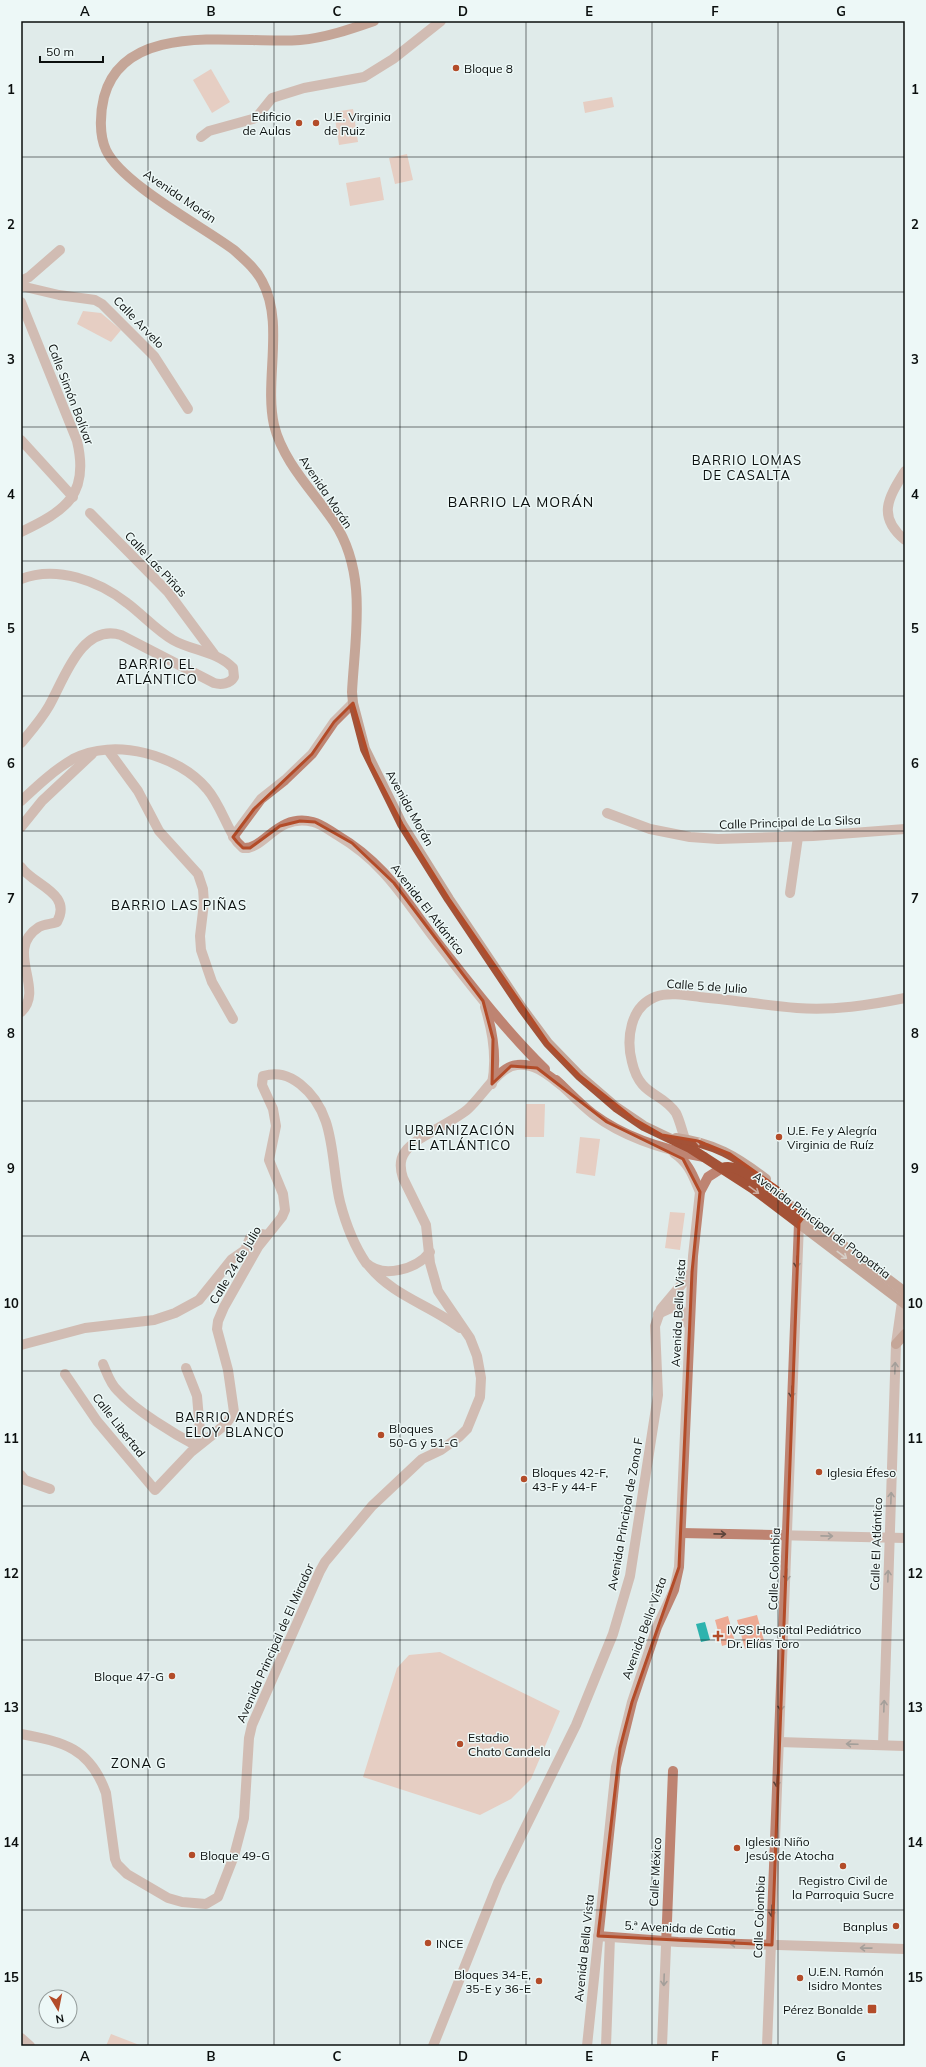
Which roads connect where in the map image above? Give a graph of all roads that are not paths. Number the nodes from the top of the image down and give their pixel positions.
1 (356, 21) edge
2 (374, 21) edge
3 (441, 21) edge
4 (344, 30) junction
5 (201, 137) dead end
6 (60, 250) dead end
7 (21, 281) edge
8 (21, 286) edge
9 (21, 302) edge
10 (188, 409) dead end
11 (21, 440) edge
12 (905, 471) edge
13 (73, 497) junction
14 (90, 513) dead end
15 (21, 532) edge
16 (905, 540) edge
17 (21, 579) edge
18 (214, 654) junction
19 (353, 703) junction
20 (21, 744) edge
21 (108, 750) junction
22 (94, 753) junction
23 (21, 801) edge
24 (607, 813) dead end
25 (21, 827) edge
26 (905, 829) edge
27 (233, 837) junction
28 (798, 837) junction
29 (21, 867) edge
30 (790, 893) dead end
31 (905, 998) edge
32 (483, 1001) junction
33 (21, 1012) edge
34 (233, 1020) dead end
35 (492, 1084) junction
36 (561, 1085) junction
37 (662, 1135) junction
38 (685, 1139) junction
39 (672, 1151) junction
40 (704, 1157) junction
41 (745, 1163) junction
42 (722, 1168) junction
43 (700, 1192) junction
44 (788, 1203) junction
45 (802, 1219) junction
46 (267, 1235) junction
47 (430, 1252) junction
48 (369, 1266) junction
49 (692, 1272) junction
50 (904, 1299) edge
51 (658, 1314) junction
52 (464, 1332) junction
53 (690, 1332) junction
54 (905, 1334) edge
55 (896, 1344) junction
56 (21, 1345) edge
57 (103, 1364) dead end
58 (186, 1368) dead end
59 (65, 1374) dead end
60 (199, 1445) junction
61 (21, 1475) edge
62 (50, 1489) dead end
63 (155, 1490) joint
64 (681, 1533) junction
65 (788, 1536) junction
66 (889, 1537) junction
67 (905, 1538) edge
68 (21, 1734) edge
69 (780, 1742) junction
70 (883, 1745) junction
71 (905, 1746) edge
72 (673, 1771) dead end
73 (598, 1936) junction
74 (610, 1937) junction
75 (665, 1941) junction
76 (772, 1945) junction
77 (905, 1949) edge
78 (21, 2038) edge
79 (30, 2046) edge
80 (434, 2046) edge
81 (587, 2046) edge
82 (606, 2046) edge
83 (662, 2046) edge
84 (767, 2046) edge

1 - 4 main road, Avenida Morán
2 - 4 main road, Avenida Morán
3 - 5 street
4 - 19 main road, Avenida Morán
6 - 7 street
8 - 10 street, Calle Arvelo
9 - 13 street, Calle Simón Bolívar
11 - 13 street
12 - 16 street
13 - 15 street
14 - 18 street, Calle Las Piñas
17 - 18 street
18 - 20 street
19 - 27 street
19 - 37 main road, Avenida Morán
21 - 22 street, Avenida El Atlántico
21 - 27 street, Avenida El Atlántico
21 - 34 street
22 - 23 street, Avenida El Atlántico
22 - 25 street
24 - 28 street, Calle Principal de La Silsa
26 - 28 street, Calle Principal de La Silsa
27 - 32 street, Avenida El Atlántico
28 - 30 street
29 - 33 street
31 - 38 street, Calle 5 de Julio
32 - 35 street
32 - 36 street, Avenida El Atlántico
35 - 36 street, Avenida Principal de El Mirador
35 - 47 street, Avenida Principal de El Mirador
36 - 39 street, Avenida El Atlántico
37 - 38 main road, Avenida Morán
37 - 40 main road, Avenida Morán
41 -> 38 main road, Avenida Morán
39 - 40 street, Avenida El Atlántico
39 - 43 street, Avenida Bella Vista
40 - 41 main road
40 - 42 main road, Avenida Morán
41 - 44 main road, Avenida Morán
42 - 43 street, Avenida Bella Vista
42 - 44 main road, Avenida Principal de Propatria
42 -> 45 main road, Avenida Principal de Propatria
43 - 49 street, Avenida Bella Vista
44 - 45 main road, Avenida Principal de Propatria
45 - 50 main road, Avenida Principal de Propatria
45 -> 65 street, Calle Colombia
46 - 48 street, Calle 24 de Julio
46 - 56 street
46 - 60 street, Calle 24 de Julio
47 - 48 street
47 - 52 street, Avenida Principal de El Mirador
48 - 52 street, Calle 24 de Julio
49 - 51 street, Avenida Principal de Zona F
49 - 53 street, Avenida Bella Vista
50 - 55 street, Calle El Atlántico
51 - 53 street
51 - 80 street, Avenida Principal de Zona F
52 - 68 street, Avenida Principal de El Mirador
53 - 64 street, Avenida Bella Vista
54 - 55 main road
66 -> 55 street, Calle El Atlántico
57 - 60 street
58 - 60 street
59 - 63 street, Calle Libertad
60 - 63 street, Calle 24 de Julio
61 - 62 street
64 -> 65 street
64 - 73 street, Avenida Bella Vista
65 -> 66 street
65 -> 69 street, Calle Colombia
66 - 67 street
70 -> 66 street, Calle El Atlántico
70 -> 69 street
69 -> 76 street, Calle Colombia
70 - 71 street
72 - 75 street, Calle México
73 - 74 street, 5.ª Avenida de Catia
73 - 81 street, Avenida Bella Vista
74 - 75 street, 5.ª Avenida de Catia
74 - 82 street
76 -> 75 street, 5.ª Avenida de Catia
75 -> 83 street, Calle México
77 -> 76 street, 5.ª Avenida de Catia
76 - 84 street, Calle Colombia
78 - 79 street

